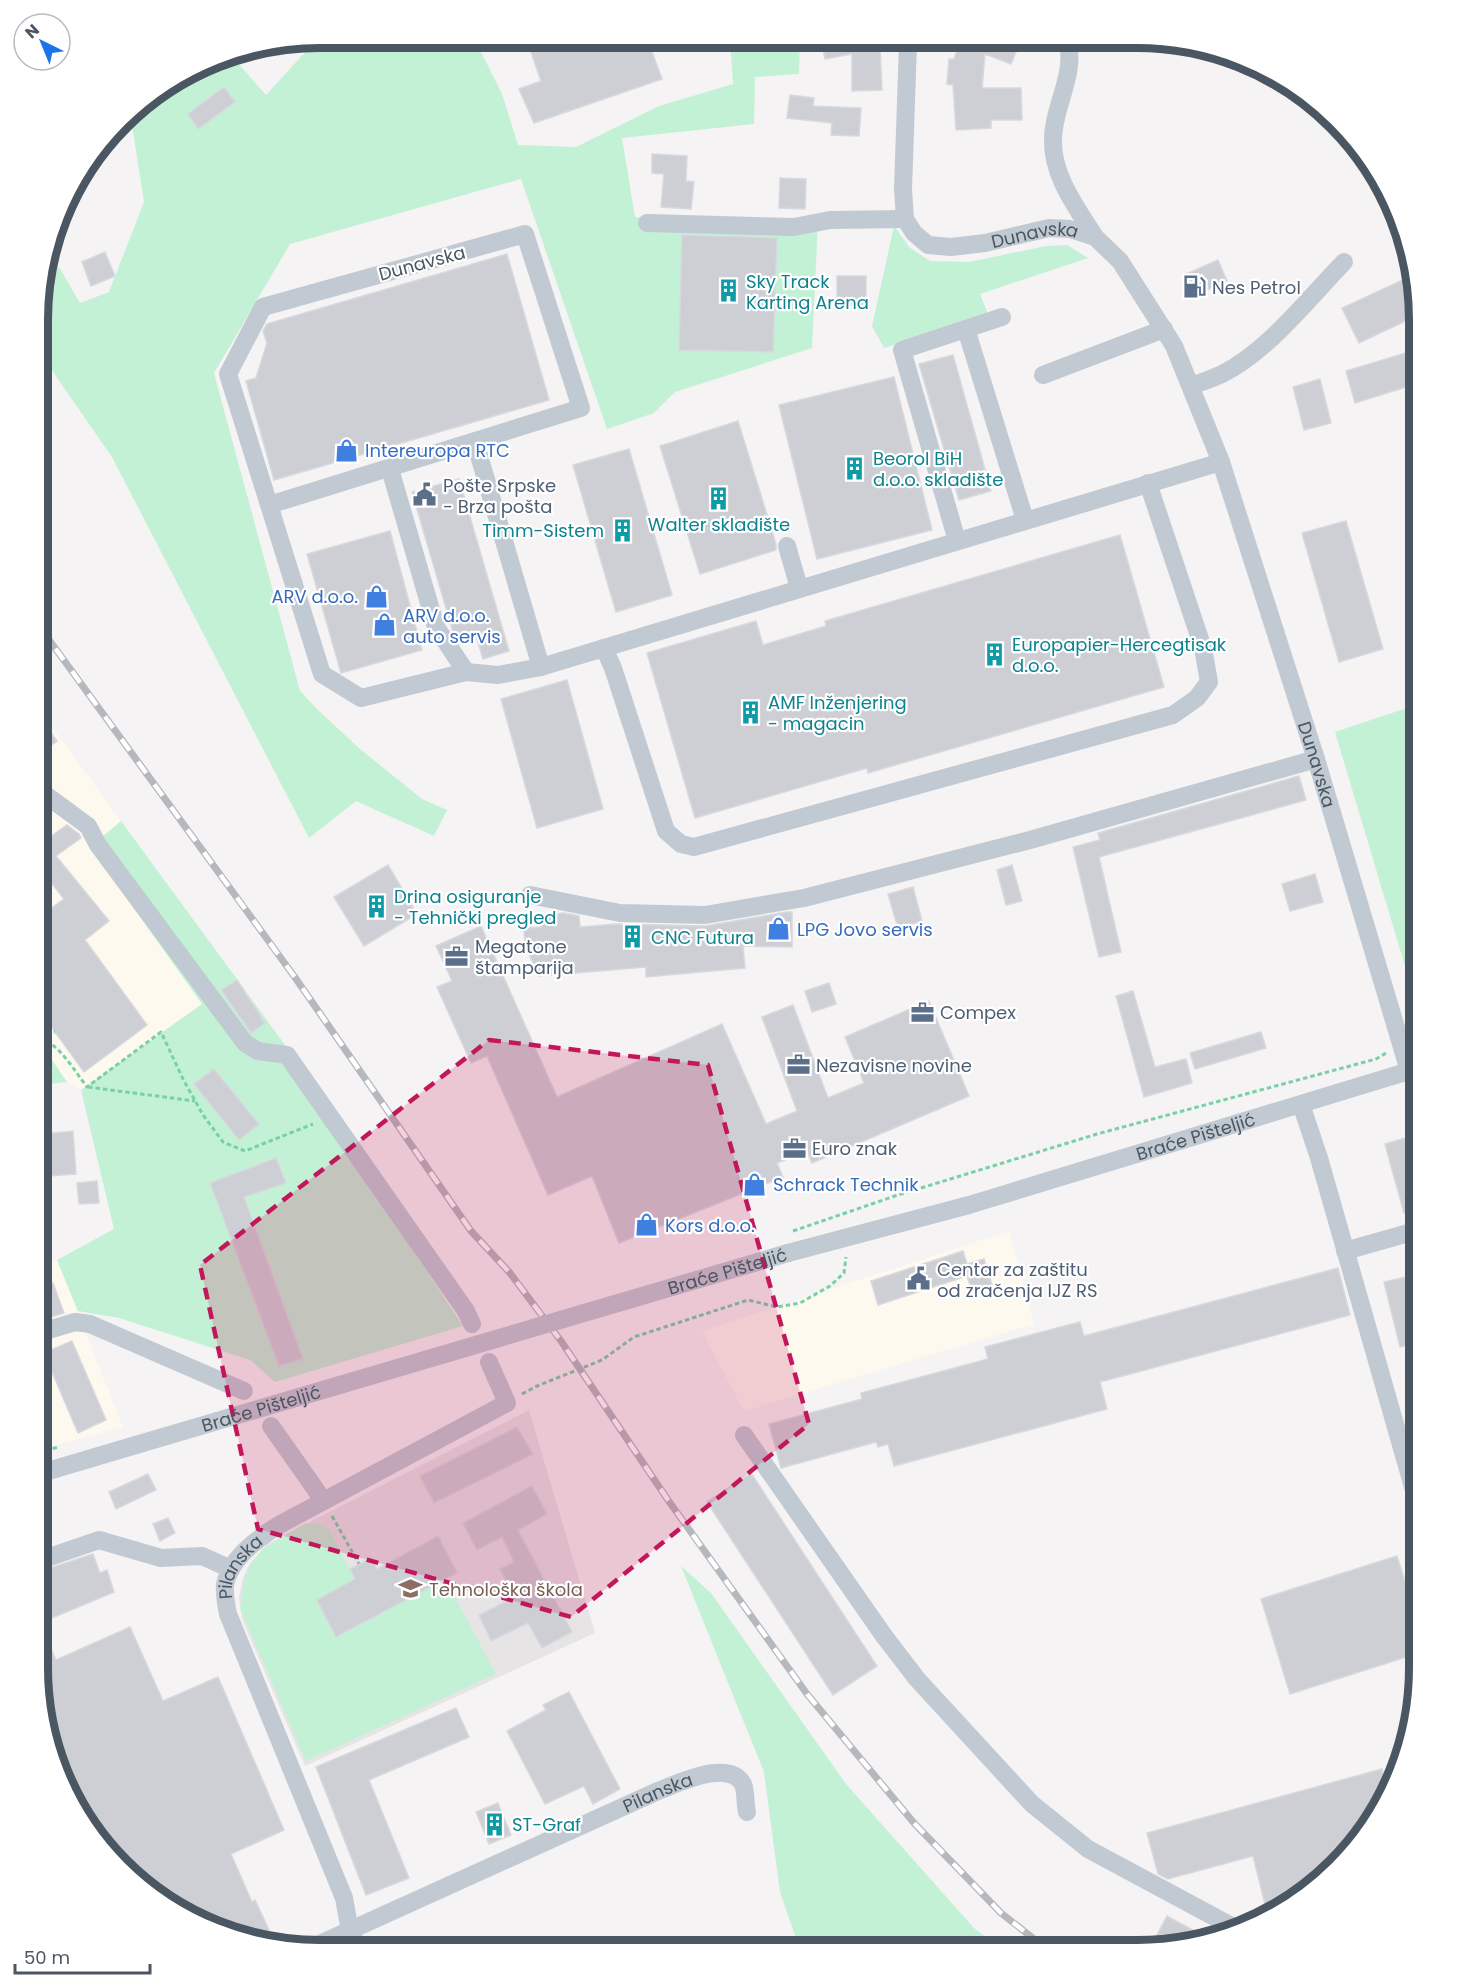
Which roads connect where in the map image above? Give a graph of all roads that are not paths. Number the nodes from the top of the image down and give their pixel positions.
1 (908, 48) edge
2 (1069, 48) edge
3 (905, 219) junction
4 (647, 223) dead end
5 (1095, 237) junction
6 (1344, 262) dead end
7 (1002, 317) dead end
8 (966, 329) junction
9 (1164, 329) junction
10 (1044, 375) dead end
11 (1191, 386) junction
12 (475, 442) junction
13 (1221, 462) junction
14 (390, 469) junction
15 (1148, 483) junction
16 (269, 505) junction
17 (1025, 520) junction
18 (957, 541) junction
19 (787, 546) dead end
20 (799, 588) junction
21 (604, 648) junction
22 (542, 667) junction
23 (466, 672) junction
24 (1316, 759) junction
25 (48, 797) edge
26 (530, 895) dead end
27 (1409, 1059) edge
28 (1409, 1072) edge
29 (1301, 1104) junction
30 (1409, 1233) edge
31 (1345, 1251) junction
32 (472, 1324) dead end
33 (48, 1330) edge
34 (489, 1362) dead end
35 (244, 1391) dead end
36 (271, 1426) dead end
37 (744, 1435) dead end
38 (48, 1471) edge
39 (1409, 1473) edge
40 (323, 1500) junction
41 (48, 1558) edge
42 (231, 1569) junction
43 (747, 1812) dead end
44 (1228, 1924) edge
45 (350, 1931) junction
46 (329, 1940) edge
47 (354, 1940) edge

1 - 3 street
2 - 5 street
3 - 4 street
3 - 5 street, Dunavska
5 - 9 street, Dunavska
6 - 11 street
7 - 8 street
8 - 17 street
8 - 18 street
9 - 10 street
9 - 11 street, Dunavska
11 - 13 street, Dunavska
12 - 14 street, Dunavska
12 - 16 street, Dunavska
12 - 22 street
13 - 15 street, Dunavska
13 - 24 street, Dunavska
14 - 16 street, Dunavska
14 - 23 street
15 - 17 street, Dunavska
15 - 21 street
16 - 23 street, Dunavska
17 - 18 street, Dunavska
18 - 20 street, Dunavska
19 - 20 street
20 - 21 street, Dunavska
21 - 22 street, Dunavska
22 - 23 street, Dunavska
24 - 26 street
24 - 27 street, Dunavska
25 - 32 street
28 - 29 street, Braće Pišteljić
29 - 31 street
29 - 38 street, Braće Pišteljić, bridge
30 - 31 street
31 - 39 street
33 - 35 street
34 - 40 street, Pilanska
36 - 40 street
37 - 44 street
40 - 42 street, Pilanska
41 - 42 street
42 - 45 street, Pilanska
43 - 45 street, Pilanska
45 - 46 street, Pilanska
45 - 47 street

